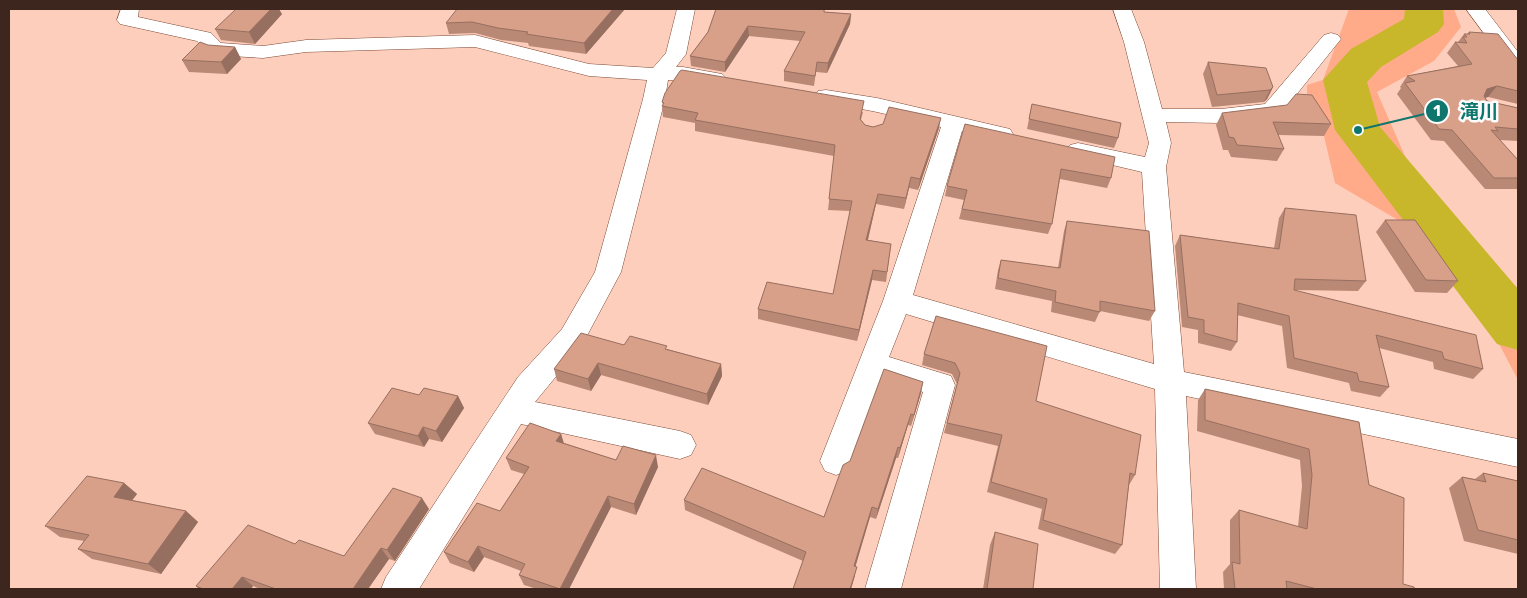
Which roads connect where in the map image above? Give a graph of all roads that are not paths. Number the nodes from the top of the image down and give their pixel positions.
1 (130, 9) edge
2 (686, 9) edge
3 (1122, 9) edge
4 (1475, 9) edge
5 (1331, 39) dead end
6 (1518, 66) edge
7 (658, 75) junction
8 (731, 81) edge
9 (809, 94) edge
10 (877, 104) junction
11 (1153, 115) junction
12 (952, 123) junction
13 (872, 129) edge
14 (1020, 138) edge
15 (1058, 146) edge
16 (1154, 167) junction
17 (897, 301) junction
18 (872, 363) junction
19 (1170, 381) junction
20 (513, 410) junction
21 (680, 444) dead end
22 (1518, 453) edge
23 (836, 461) dead end
24 (399, 589) edge
25 (883, 589) edge
26 (1178, 589) edge

1 - 7 street
2 - 7 street
3 - 11 street
4 - 6 street
5 - 11 street
7 - 8 street
7 - 20 street
9 - 10 street
10 - 12 street
10 - 13 street
11 - 16 street
12 - 14 street
12 - 17 street
15 - 16 street
16 - 19 street
17 - 18 street
17 - 19 street
18 - 23 street
18 - 25 street
19 - 22 street
19 - 26 street
20 - 21 street
20 - 24 street

